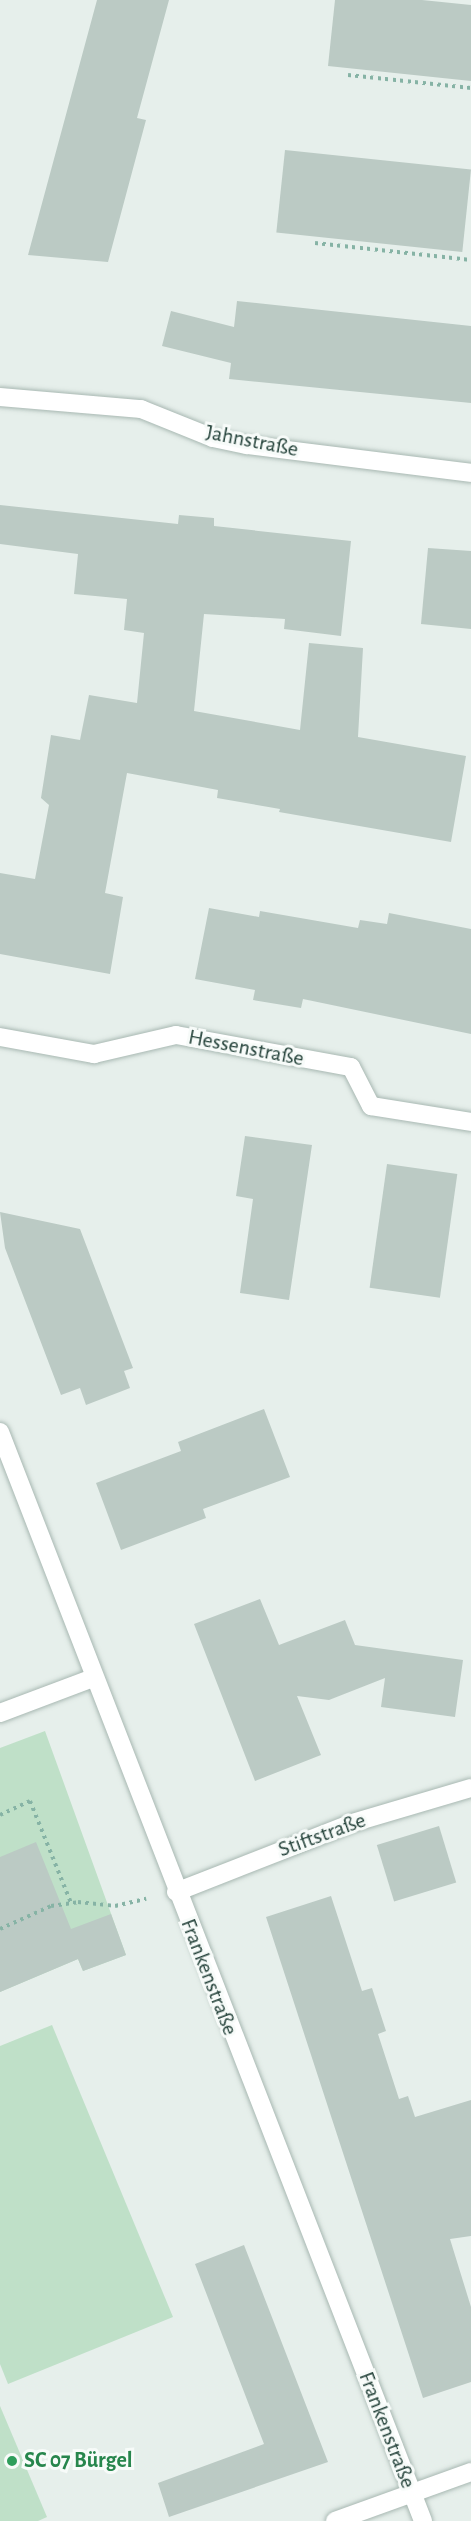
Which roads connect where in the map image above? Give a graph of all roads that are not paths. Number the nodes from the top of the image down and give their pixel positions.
1 (0, 397) edge
2 (471, 473) edge
3 (0, 1037) edge
4 (471, 1122) edge
5 (2, 1442) edge
6 (93, 1678) junction
7 (0, 1713) edge
8 (471, 1788) edge
9 (176, 1892) junction
10 (471, 2472) edge
11 (412, 2492) junction
12 (335, 2521) edge
13 (423, 2521) edge

1 - 2 street, Jahnstraße
3 - 4 street, Hessenstraße
5 - 6 street, Frankenstraße
6 - 7 street
6 - 9 street, Frankenstraße
8 - 9 street, Stiftstraße
9 - 11 street, Frankenstraße
10 - 11 street
11 - 12 street
11 - 13 street, Frankenstraße

